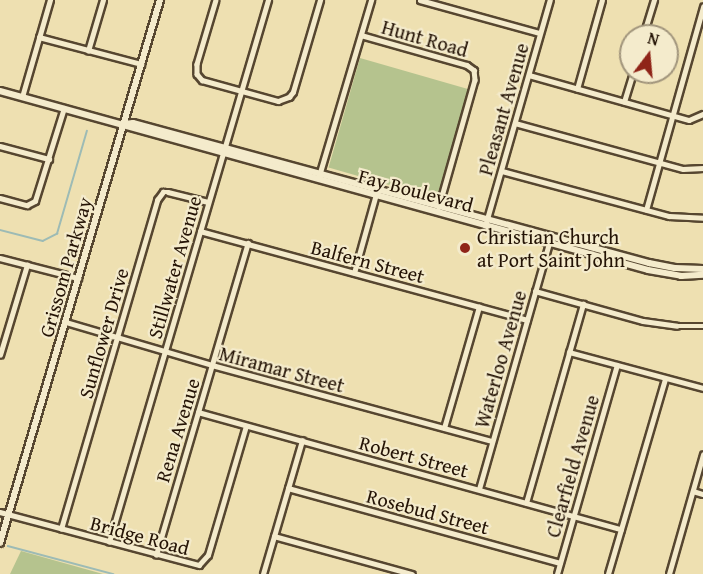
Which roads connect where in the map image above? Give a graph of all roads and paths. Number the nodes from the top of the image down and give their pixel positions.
1 (50, 0) edge
2 (104, 0) edge
3 (160, 0) edge
4 (216, 0) edge
5 (268, 0) edge
6 (320, 0) edge
7 (371, 0) edge
8 (420, 0) edge
9 (550, 0) edge
10 (602, 0) edge
11 (654, 0) edge
12 (703, 7) edge
13 (647, 24) edge
14 (540, 33) junction
15 (361, 35) junction
16 (39, 37) junction
17 (88, 51) junction
18 (141, 64) junction
19 (529, 75) junction
20 (629, 84) edge
21 (577, 89) junction
22 (0, 91) edge
23 (241, 91) junction
24 (22, 97) junction
25 (624, 102) junction
26 (64, 108) junction
27 (703, 114) edge
28 (672, 116) junction
29 (515, 123) junction
30 (124, 124) junction
31 (0, 146) edge
32 (224, 151) junction
33 (49, 159) junction
34 (659, 163) junction
35 (703, 168) edge
36 (502, 171) junction
37 (319, 177) junction
38 (377, 193) junction
39 (0, 198) edge
40 (208, 202) junction
41 (439, 209) junction
42 (646, 210) junction
43 (703, 218) edge
44 (486, 223) junction
45 (200, 231) junction
46 (550, 240) junction
47 (248, 243) junction
48 (0, 258) edge
49 (632, 262) junction
50 (27, 264) junction
51 (703, 268) edge
52 (354, 273) junction
53 (703, 275) edge
54 (78, 279) junction
55 (536, 291) junction
56 (583, 304) junction
57 (479, 307) junction
58 (527, 320) junction
59 (66, 322) junction
60 (703, 326) edge
61 (117, 337) junction
62 (164, 351) junction
63 (569, 352) junction
64 (0, 355) edge
65 (617, 365) junction
66 (212, 366) junction
67 (665, 379) junction
68 (703, 388) edge
69 (198, 412) junction
70 (246, 426) junction
71 (444, 428) junction
72 (302, 441) junction
73 (492, 441) junction
74 (703, 455) edge
75 (288, 488) junction
76 (478, 489) junction
77 (693, 491) junction
78 (703, 494) edge
79 (526, 503) junction
80 (0, 512) edge
81 (9, 515) junction
82 (574, 515) junction
83 (61, 529) junction
84 (621, 529) junction
85 (274, 536) junction
86 (109, 542) junction
87 (0, 543) edge
88 (156, 555) junction
89 (560, 563) junction
90 (263, 574) edge
91 (412, 574) edge
92 (557, 574) edge
93 (608, 574) edge
94 (669, 574) edge

1 - 16 street
2 - 17 street
3 - 18 main road, Grissom Parkway
4 - 23 street
5 - 23 street, Stillwater Avenue
6 - 23 street
7 - 15 street
8 - 14 street
9 - 14 street, Pleasant Avenue
10 - 21 street
11 - 13 street
12 - 28 street
14 - 19 street, Pleasant Avenue
15 - 37 street
15 - 41 street, Hunt Road
16 - 17 street
16 - 24 street
17 - 18 street
18 - 30 main road, Grissom Parkway
19 - 21 street
19 - 29 street, Pleasant Avenue
20 - 25 street
21 - 25 street
22 - 24 main road, Fay Boulevard
23 - 32 street, Stillwater Avenue
24 - 26 main road, Fay Boulevard
25 - 28 street
26 - 30 main road, Fay Boulevard
26 - 33 street
27 - 28 street
28 - 34 street
29 - 34 street
29 - 36 street, Pleasant Avenue
30 - 32 main road, Fay Boulevard
30 - 54 main road, Grissom Parkway
31 - 33 street
32 - 37 main road, Fay Boulevard
32 - 40 street, Stillwater Avenue
33 - 39 street
34 - 35 street
34 - 42 street
36 - 42 street
36 - 44 street, Pleasant Avenue
37 - 38 main road, Fay Boulevard
38 - 41 main road, Fay Boulevard
38 - 52 street
40 - 45 street, Stillwater Avenue
40 - 61 street, Sunflower Drive
41 - 44 main road, Fay Boulevard
42 - 43 street
44 - 46 main road, Fay Boulevard
45 - 47 street, Balfern Street
45 - 62 street, Stillwater Avenue
46 - 49 main road, Fay Boulevard
46 - 55 street, Waterloo Avenue
47 - 52 street, Balfern Street
47 - 66 street, Rena Avenue
48 - 50 street
49 - 51 main road, Fay Boulevard
49 - 53 main road, Fay Boulevard
50 - 54 street
50 - 64 street
52 - 57 street, Balfern Street
54 - 59 main road, Grissom Parkway
55 - 56 street
55 - 58 street, Waterloo Avenue
56 - 60 street
56 - 63 street
57 - 58 street, Balfern Street
57 - 71 street
58 - 73 street, Waterloo Avenue
59 - 61 street, Miramar Street
59 - 81 main road, Grissom Parkway
61 - 62 street, Miramar Street
61 - 83 street, Sunflower Drive
62 - 66 street, Miramar Street
62 - 86 street, Stillwater Avenue
63 - 65 street
63 - 79 street
65 - 67 street
65 - 82 street, Clearfield Avenue
66 - 69 street, Rena Avenue
66 - 71 street, Miramar Street
67 - 68 street
67 - 84 street
69 - 70 street, Robert Street
69 - 88 street, Rena Avenue
70 - 72 street, Robert Street
70 - 88 street, Bridge Road
71 - 73 street, Miramar Street
72 - 75 street
72 - 76 street, Robert Street
73 - 76 street, Waterloo Avenue
74 - 77 street
75 - 85 street
75 - 89 street, Rosebud Street
76 - 79 street, Robert Street
77 - 78 street
77 - 94 street
79 - 82 street, Robert Street
80 - 81 street, Bridge Road
81 - 83 street, Bridge Road
81 - 87 main road, Grissom Parkway
82 - 84 street, Robert Street
82 - 89 street, Clearfield Avenue
83 - 86 street, Bridge Road
84 - 93 street
85 - 90 street
85 - 91 street
86 - 88 street, Bridge Road
89 - 92 street, Clearfield Avenue

